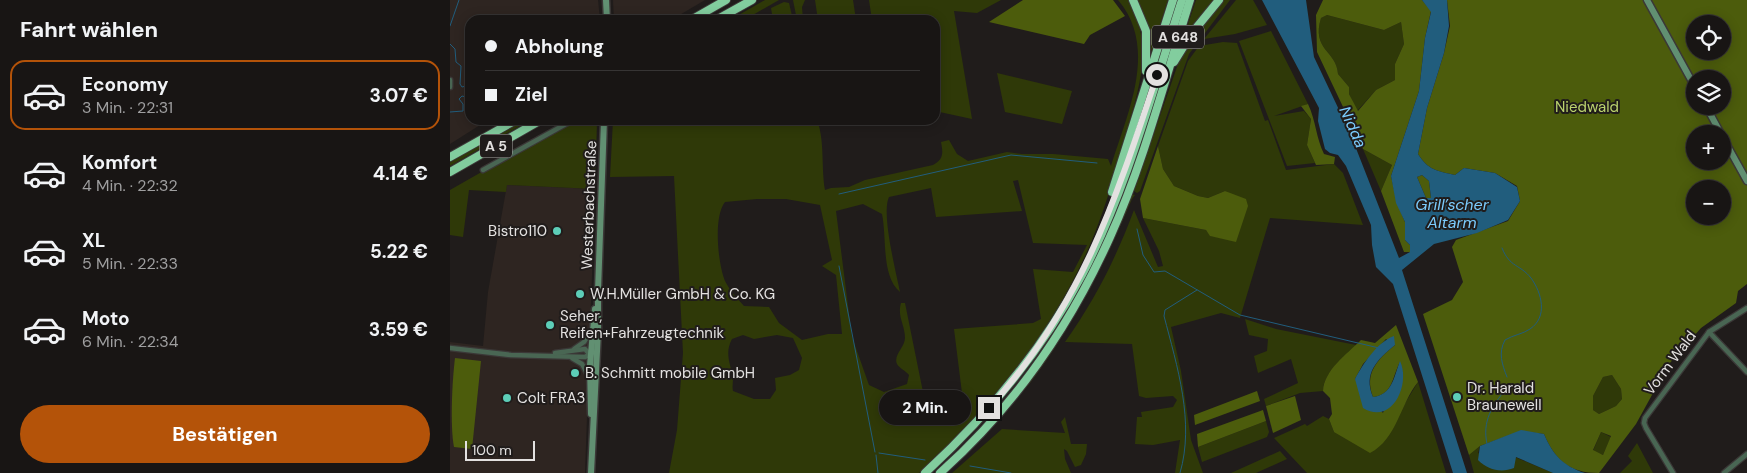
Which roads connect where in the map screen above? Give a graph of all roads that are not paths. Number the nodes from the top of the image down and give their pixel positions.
1 (606, 0) edge
2 (726, 0) edge
3 (752, 0) edge
4 (1133, 0) edge
5 (1173, 0) edge
6 (1182, 0) edge
7 (1190, 0) edge
8 (1219, 0) edge
9 (1647, 0) edge
10 (607, 15) edge
11 (700, 15) edge
12 (725, 15) edge
13 (1686, 71) edge
14 (1167, 74) junction
15 (450, 80) edge
16 (450, 87) edge
17 (1133, 124) junction
18 (507, 125) edge
19 (533, 125) edge
20 (564, 125) edge
21 (604, 125) edge
22 (1731, 152) edge
23 (450, 157) edge
24 (483, 170) dead end
25 (450, 172) edge
26 (1747, 181) edge
27 (1097, 244) junction
28 (598, 291) junction
29 (1747, 308) edge
30 (592, 328) junction
31 (1709, 332) junction
32 (450, 348) edge
33 (597, 348) junction
34 (573, 350) junction
35 (548, 355) junction
36 (590, 355) junction
37 (566, 356) junction
38 (596, 367) junction
39 (1747, 372) edge
40 (590, 381) junction
41 (592, 442) junction
42 (1747, 454) edge
43 (590, 473) edge
44 (925, 473) edge
45 (940, 473) edge
46 (1673, 473) edge
47 (1724, 473) edge

1 - 10 main road
2 - 11 highway
3 - 12 highway
4 - 17 highway, A 648
5 - 17 highway, A 648
6 - 27 highway, A 648
7 - 14 highway, A 648
8 - 14 highway
9 - 13 main road
14 - 45 highway, A 648
15 - 16 street
17 - 27 highway, A 648
18 - 23 highway, A 5
19 - 25 highway, A 5
20 - 24 street
21 - 28 main road, Westerbachstraße
22 - 26 main road
27 - 44 highway, A 648
28 - 30 main road, Westerbachstraße
28 - 33 main road, Westerbachstraße
29 - 31 street, Vorm Wald
30 - 34 street
30 - 36 main road, Westerbachstraße
31 - 39 street
31 - 46 street, Vorm Wald
32 - 35 street
33 - 36 street
33 - 38 main road, Westerbachstraße
34 - 35 street
34 - 36 street
35 - 37 street
36 - 37 street
36 - 38 street
36 - 40 main road, Westerbachstraße
37 - 40 street
38 - 41 main road, Westerbachstraße
40 - 41 main road, Westerbachstraße
41 - 43 main road, Westerbachstraße
42 - 47 street

